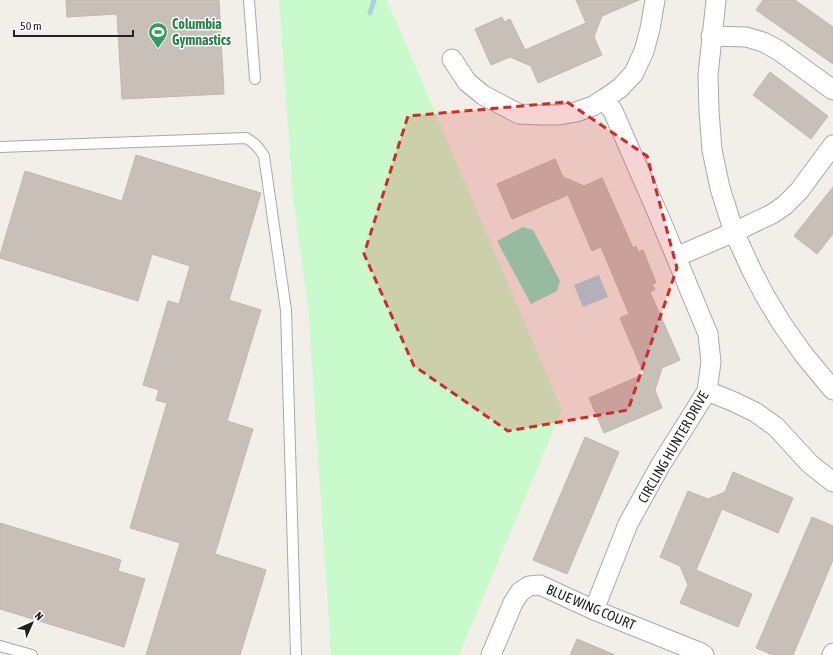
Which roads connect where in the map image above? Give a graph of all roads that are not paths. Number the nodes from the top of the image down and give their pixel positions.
1 (249, 0) edge
2 (655, 0) edge
3 (716, 0) edge
4 (712, 36) junction
5 (452, 59) dead end
6 (255, 79) dead end
7 (833, 90) edge
8 (604, 99) junction
9 (833, 145) edge
10 (0, 147) edge
11 (734, 232) junction
12 (676, 257) junction
13 (833, 390) edge
14 (707, 391) junction
15 (833, 482) edge
16 (594, 610) junction
17 (0, 646) edge
18 (32, 655) edge
19 (296, 655) edge
20 (492, 655) edge
21 (704, 655) edge

1 - 6 lane
2 - 8 street
3 - 4 street
4 - 7 street
4 - 11 street
5 - 8 street
8 - 12 street, CIRCLING HUNTER DRIVE
9 - 11 street
10 - 19 lane
11 - 12 street
11 - 13 street
12 - 14 street, CIRCLING HUNTER DRIVE
14 - 15 street
14 - 16 street, CIRCLING HUNTER DRIVE
16 - 20 street, BLUE WING COURT
16 - 21 street, BLUE WING COURT
17 - 18 lane

